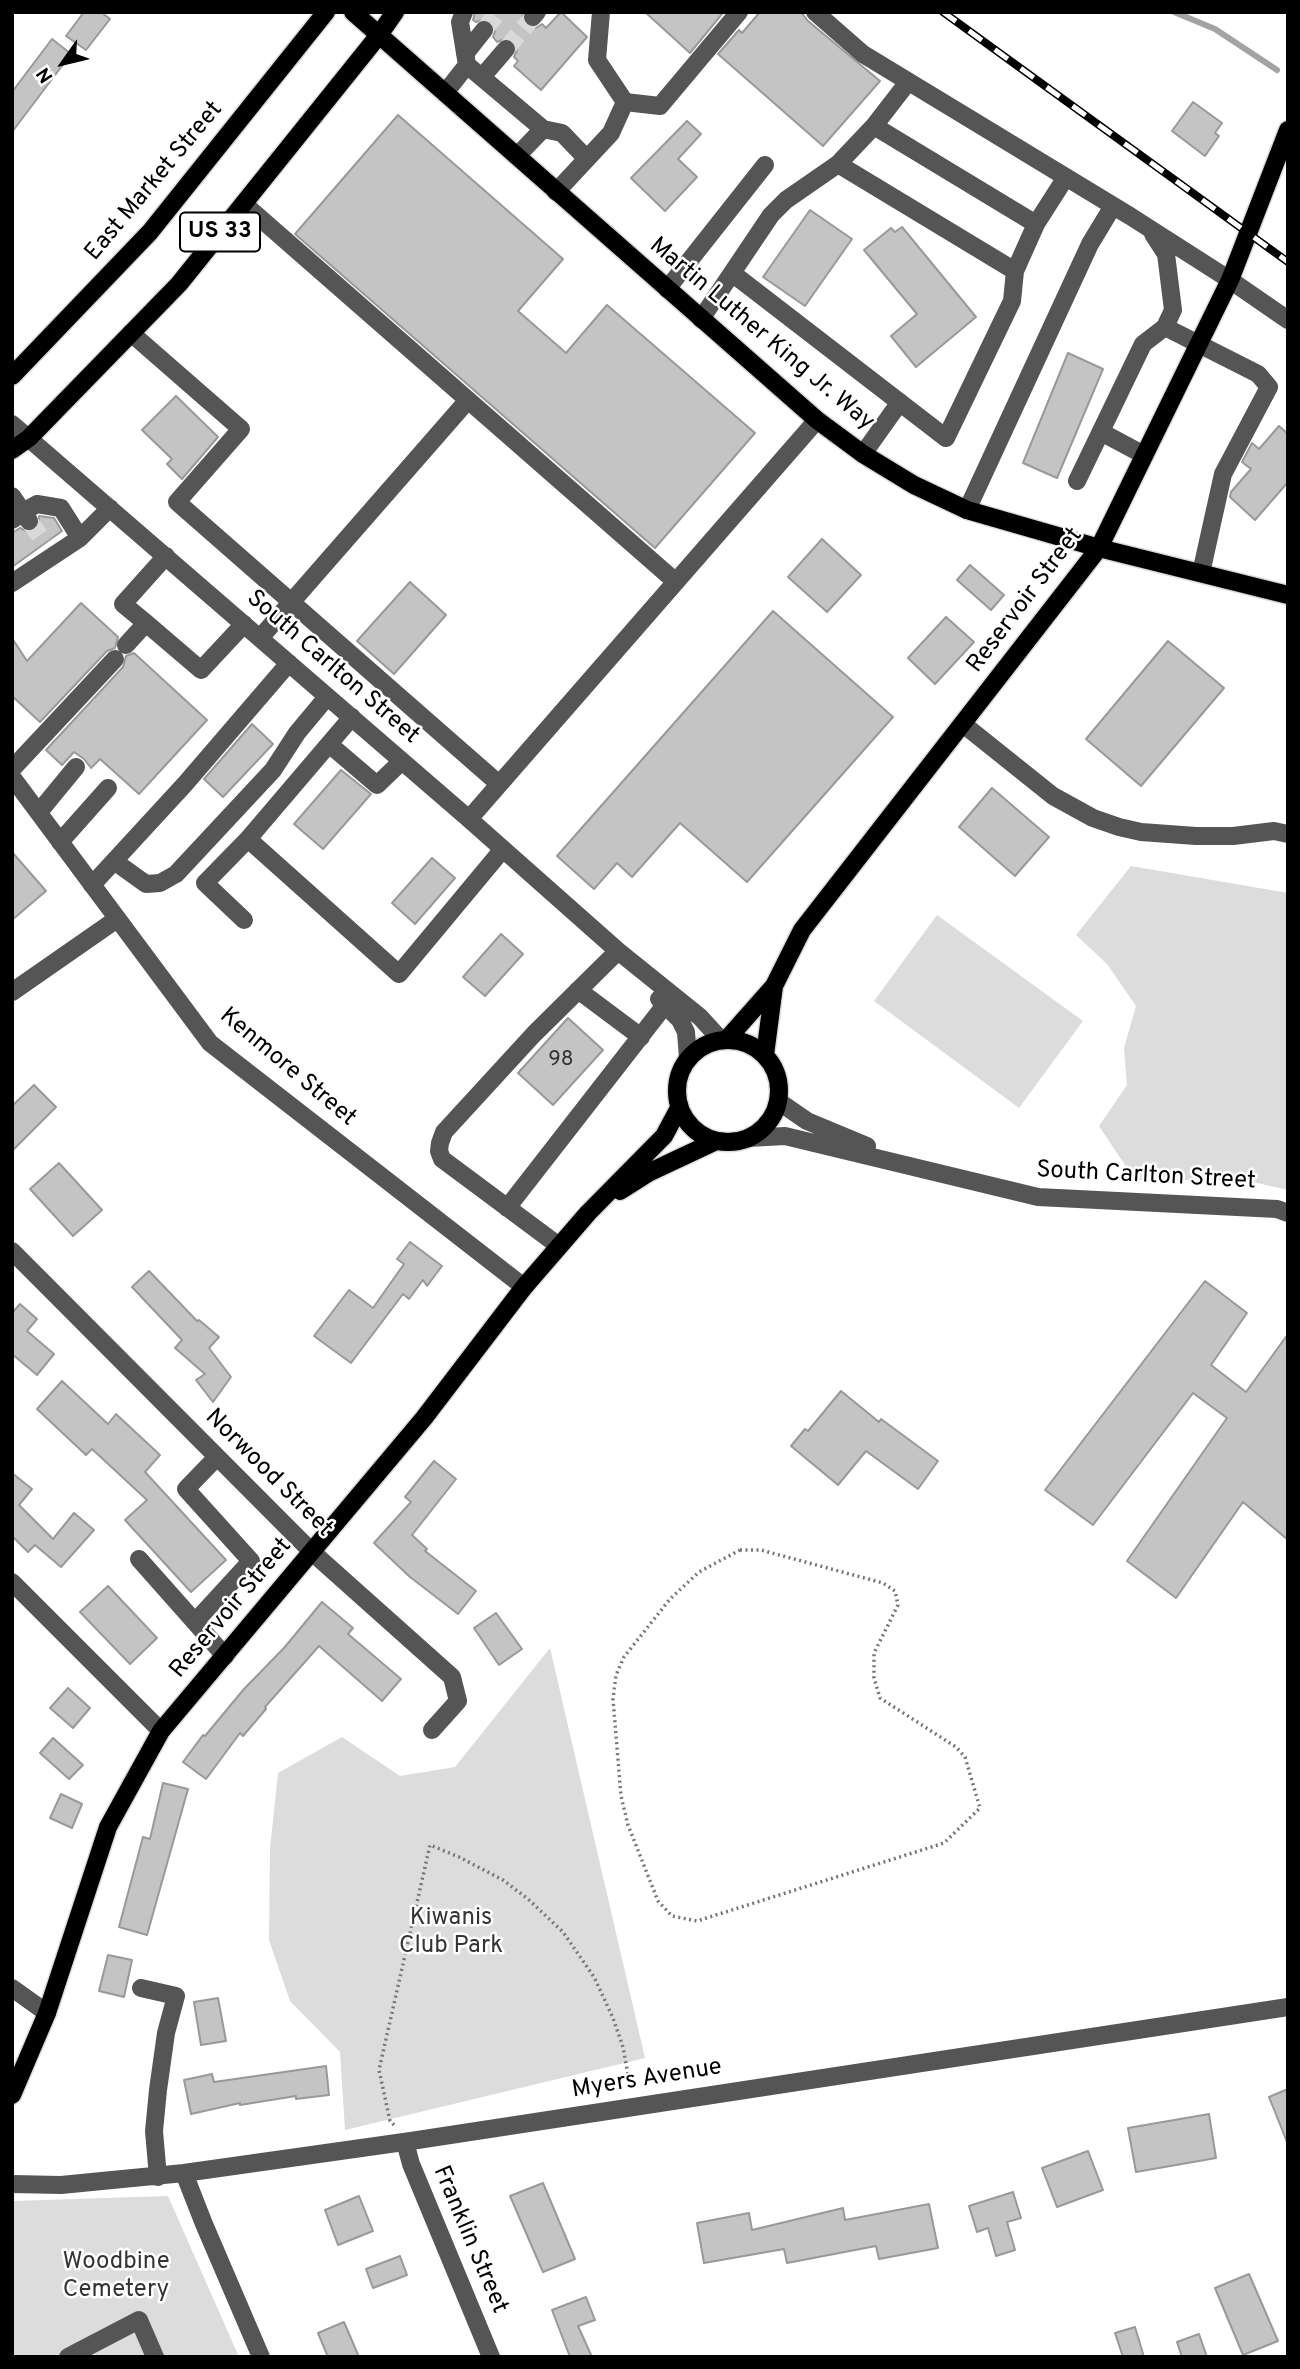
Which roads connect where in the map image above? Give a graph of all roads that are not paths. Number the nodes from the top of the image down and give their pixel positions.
1 (326, 12) edge
2 (353, 12) edge
3 (395, 12) edge
4 (464, 12) edge
5 (601, 12) edge
6 (739, 12) edge
7 (815, 12) edge
8 (484, 30) tunnel mouth
9 (379, 35) junction
10 (506, 50) tunnel mouth
11 (466, 60) junction
12 (482, 78) junction
13 (908, 82) junction
14 (445, 93) junction
15 (625, 102) junction
16 (874, 126) junction
17 (543, 129) junction
18 (1288, 130) edge
19 (517, 156) junction
20 (587, 159) junction
21 (838, 164) junction
22 (765, 165) dead end
23 (1066, 177) junction
24 (556, 192) junction
25 (244, 204) junction
26 (1114, 206) junction
27 (1036, 224) junction
28 (1150, 228) junction
29 (1015, 271) junction
30 (732, 273) junction
31 (1230, 280) junction
32 (667, 289) junction
33 (701, 319) junction
34 (1288, 320) edge
35 (1165, 327) junction
36 (131, 333) junction
37 (1199, 344) junction
38 (12, 376) edge
39 (468, 400) junction
40 (900, 402) junction
41 (817, 420) junction
42 (12, 424) edge
43 (1101, 432) junction
44 (29, 438) junction
45 (12, 450) edge
46 (863, 454) junction
47 (1144, 455) junction
48 (1077, 481) dead end
49 (12, 496) edge
50 (110, 508) junction
51 (967, 510) junction
52 (22, 518) edge
53 (80, 538) junction
54 (1099, 548) junction
55 (166, 556) junction
56 (1201, 573) junction
57 (676, 582) junction
58 (12, 583) edge
59 (1288, 595) edge
60 (291, 602) junction
61 (146, 624) junction
62 (244, 624) junction
63 (260, 638) junction
64 (289, 663) junction
65 (327, 697) junction
66 (352, 717) junction
67 (964, 724) junction
68 (329, 744) junction
69 (402, 761) junction
70 (76, 768) dead end
71 (12, 769) edge
72 (12, 777) edge
73 (499, 784) junction
74 (108, 788) dead end
75 (39, 813) junction
76 (469, 819) junction
77 (1288, 834) edge
78 (248, 839) junction
79 (60, 842) junction
80 (503, 849) junction
81 (114, 861) junction
82 (92, 885) junction
83 (117, 919) junction
84 (244, 920) dead end
85 (618, 951) junction
86 (774, 986) junction
87 (578, 990) junction
88 (12, 992) edge
89 (665, 1005) junction
90 (640, 1037) junction
91 (724, 1039) junction
92 (765, 1055) junction
93 (688, 1058) junction
94 (778, 1101) junction
95 (680, 1108) junction
96 (748, 1138) junction
97 (716, 1141) junction
98 (919, 1169) junction
99 (507, 1208) junction
100 (587, 1213) junction
101 (1288, 1213) edge
102 (559, 1246) junction
103 (12, 1251) edge
104 (524, 1287) junction
105 (217, 1457) junction
106 (312, 1552) junction
107 (139, 1559) dead end
108 (12, 1582) edge
109 (195, 1622) junction
110 (225, 1656) junction
111 (432, 1730) dead end
112 (161, 1731) junction
113 (12, 1988) edge
114 (141, 1988) dead end
115 (1288, 2007) edge
116 (47, 2013) junction
117 (12, 2095) edge
118 (408, 2142) junction
119 (184, 2174) junction
120 (158, 2177) junction
121 (12, 2184) edge
122 (68, 2357) edge
123 (155, 2357) edge
124 (261, 2357) edge
125 (491, 2357) edge

1 - 38 main road, East Market Street / US 33
2 - 9 main road, Martin Luther King Jr. Way
3 - 9 main road, US 33
4 - 11 street
5 - 15 street
6 - 15 street
7 - 13 street
8 - 11 street
9 - 14 main road, Martin Luther King Jr. Way
9 - 25 main road, US 33
10 - 12 street
11 - 12 street
11 - 14 street
12 - 17 street
13 - 16 street
13 - 23 street
14 - 19 main road, Martin Luther King Jr. Way
15 - 20 street
16 - 21 street
16 - 27 street
17 - 19 street
17 - 20 street
18 - 31 main road, Reservoir Street
19 - 24 main road, Martin Luther King Jr. Way
20 - 24 street
21 - 29 street
21 - 30 street
22 - 32 street
23 - 26 street
23 - 27 street
24 - 32 main road, Martin Luther King Jr. Way
25 - 36 main road, US 33
25 - 39 street
26 - 28 street
26 - 51 street
27 - 29 street
28 - 31 street
28 - 35 street
29 - 40 street
30 - 33 street
30 - 40 street
31 - 34 street
31 - 37 main road, Reservoir Street
32 - 33 main road, Martin Luther King Jr. Way
33 - 41 main road, Martin Luther King Jr. Way
35 - 37 street
35 - 43 street
36 - 44 main road, US 33
36 - 60 street
37 - 47 main road, Reservoir Street
37 - 56 street
39 - 57 street
39 - 60 street
40 - 46 street
41 - 46 main road, Martin Luther King Jr. Way
41 - 57 street
42 - 44 street, South Carlton Street
43 - 47 street
43 - 48 street
44 - 45 main road, US 33
44 - 50 street, South Carlton Street
46 - 51 main road, Martin Luther King Jr. Way
47 - 54 main road, Reservoir Street
49 - 52 street
50 - 53 street
50 - 55 street, South Carlton Street
51 - 54 main road, Martin Luther King Jr. Way
52 - 53 street
53 - 58 street
54 - 56 main road, Martin Luther King Jr. Way
54 - 67 main road, Reservoir Street
55 - 61 street
55 - 62 street, South Carlton Street
56 - 59 main road, Martin Luther King Jr. Way
57 - 73 street
60 - 63 street
60 - 73 street
61 - 62 street
61 - 71 street
62 - 63 street, South Carlton Street
63 - 64 street, South Carlton Street
64 - 65 street, South Carlton Street
64 - 81 street
65 - 66 street, South Carlton Street
65 - 81 street
66 - 68 street
66 - 69 street, South Carlton Street
67 - 77 street
67 - 86 main road, Reservoir Street
68 - 69 street
68 - 78 street
69 - 76 street, South Carlton Street
70 - 75 street
72 - 75 street, Kenmore Street
73 - 76 street
74 - 79 street
75 - 79 street, Kenmore Street
76 - 80 street, South Carlton Street
78 - 80 street
78 - 84 street
79 - 82 street, Kenmore Street
80 - 85 street, South Carlton Street
81 - 82 street
82 - 83 street, Kenmore Street
83 - 88 street
83 - 104 street, Kenmore Street
85 - 87 street
85 - 89 street, South Carlton Street
85 - 91 street, South Carlton Street
86 - 91 main road, Reservoir Street
86 - 92 main road, Reservoir Street
87 - 90 street
87 - 99 street
89 - 90 street
89 - 93 street, South Carlton Street
90 - 99 street
91 - 92 main road
91 - 93 main road
92 - 94 main road
93 - 95 main road
94 - 96 main road
94 - 98 street, South Carlton Street
95 - 97 main road
95 - 100 main road, Reservoir Street
96 - 97 main road
96 - 98 street, South Carlton Street
97 - 100 main road, Reservoir Street
98 - 101 street, South Carlton Street
99 - 102 street
100 - 102 main road, Reservoir Street
102 - 104 main road, Reservoir Street
103 - 105 street, Norwood Street
104 - 106 main road, Reservoir Street
105 - 106 street, Norwood Street
105 - 109 street
106 - 110 main road, Reservoir Street
106 - 111 street, Norwood Street
107 - 109 street
108 - 112 street
109 - 110 street
110 - 112 main road, Reservoir Street
112 - 116 main road, Reservoir Street
113 - 116 street
114 - 120 street
115 - 118 street, Myers Avenue
116 - 117 main road, Reservoir Street
118 - 119 street, Myers Avenue
118 - 125 street, Franklin Street
119 - 120 street, Myers Avenue
119 - 124 street
120 - 121 street, Myers Avenue
122 - 123 street

